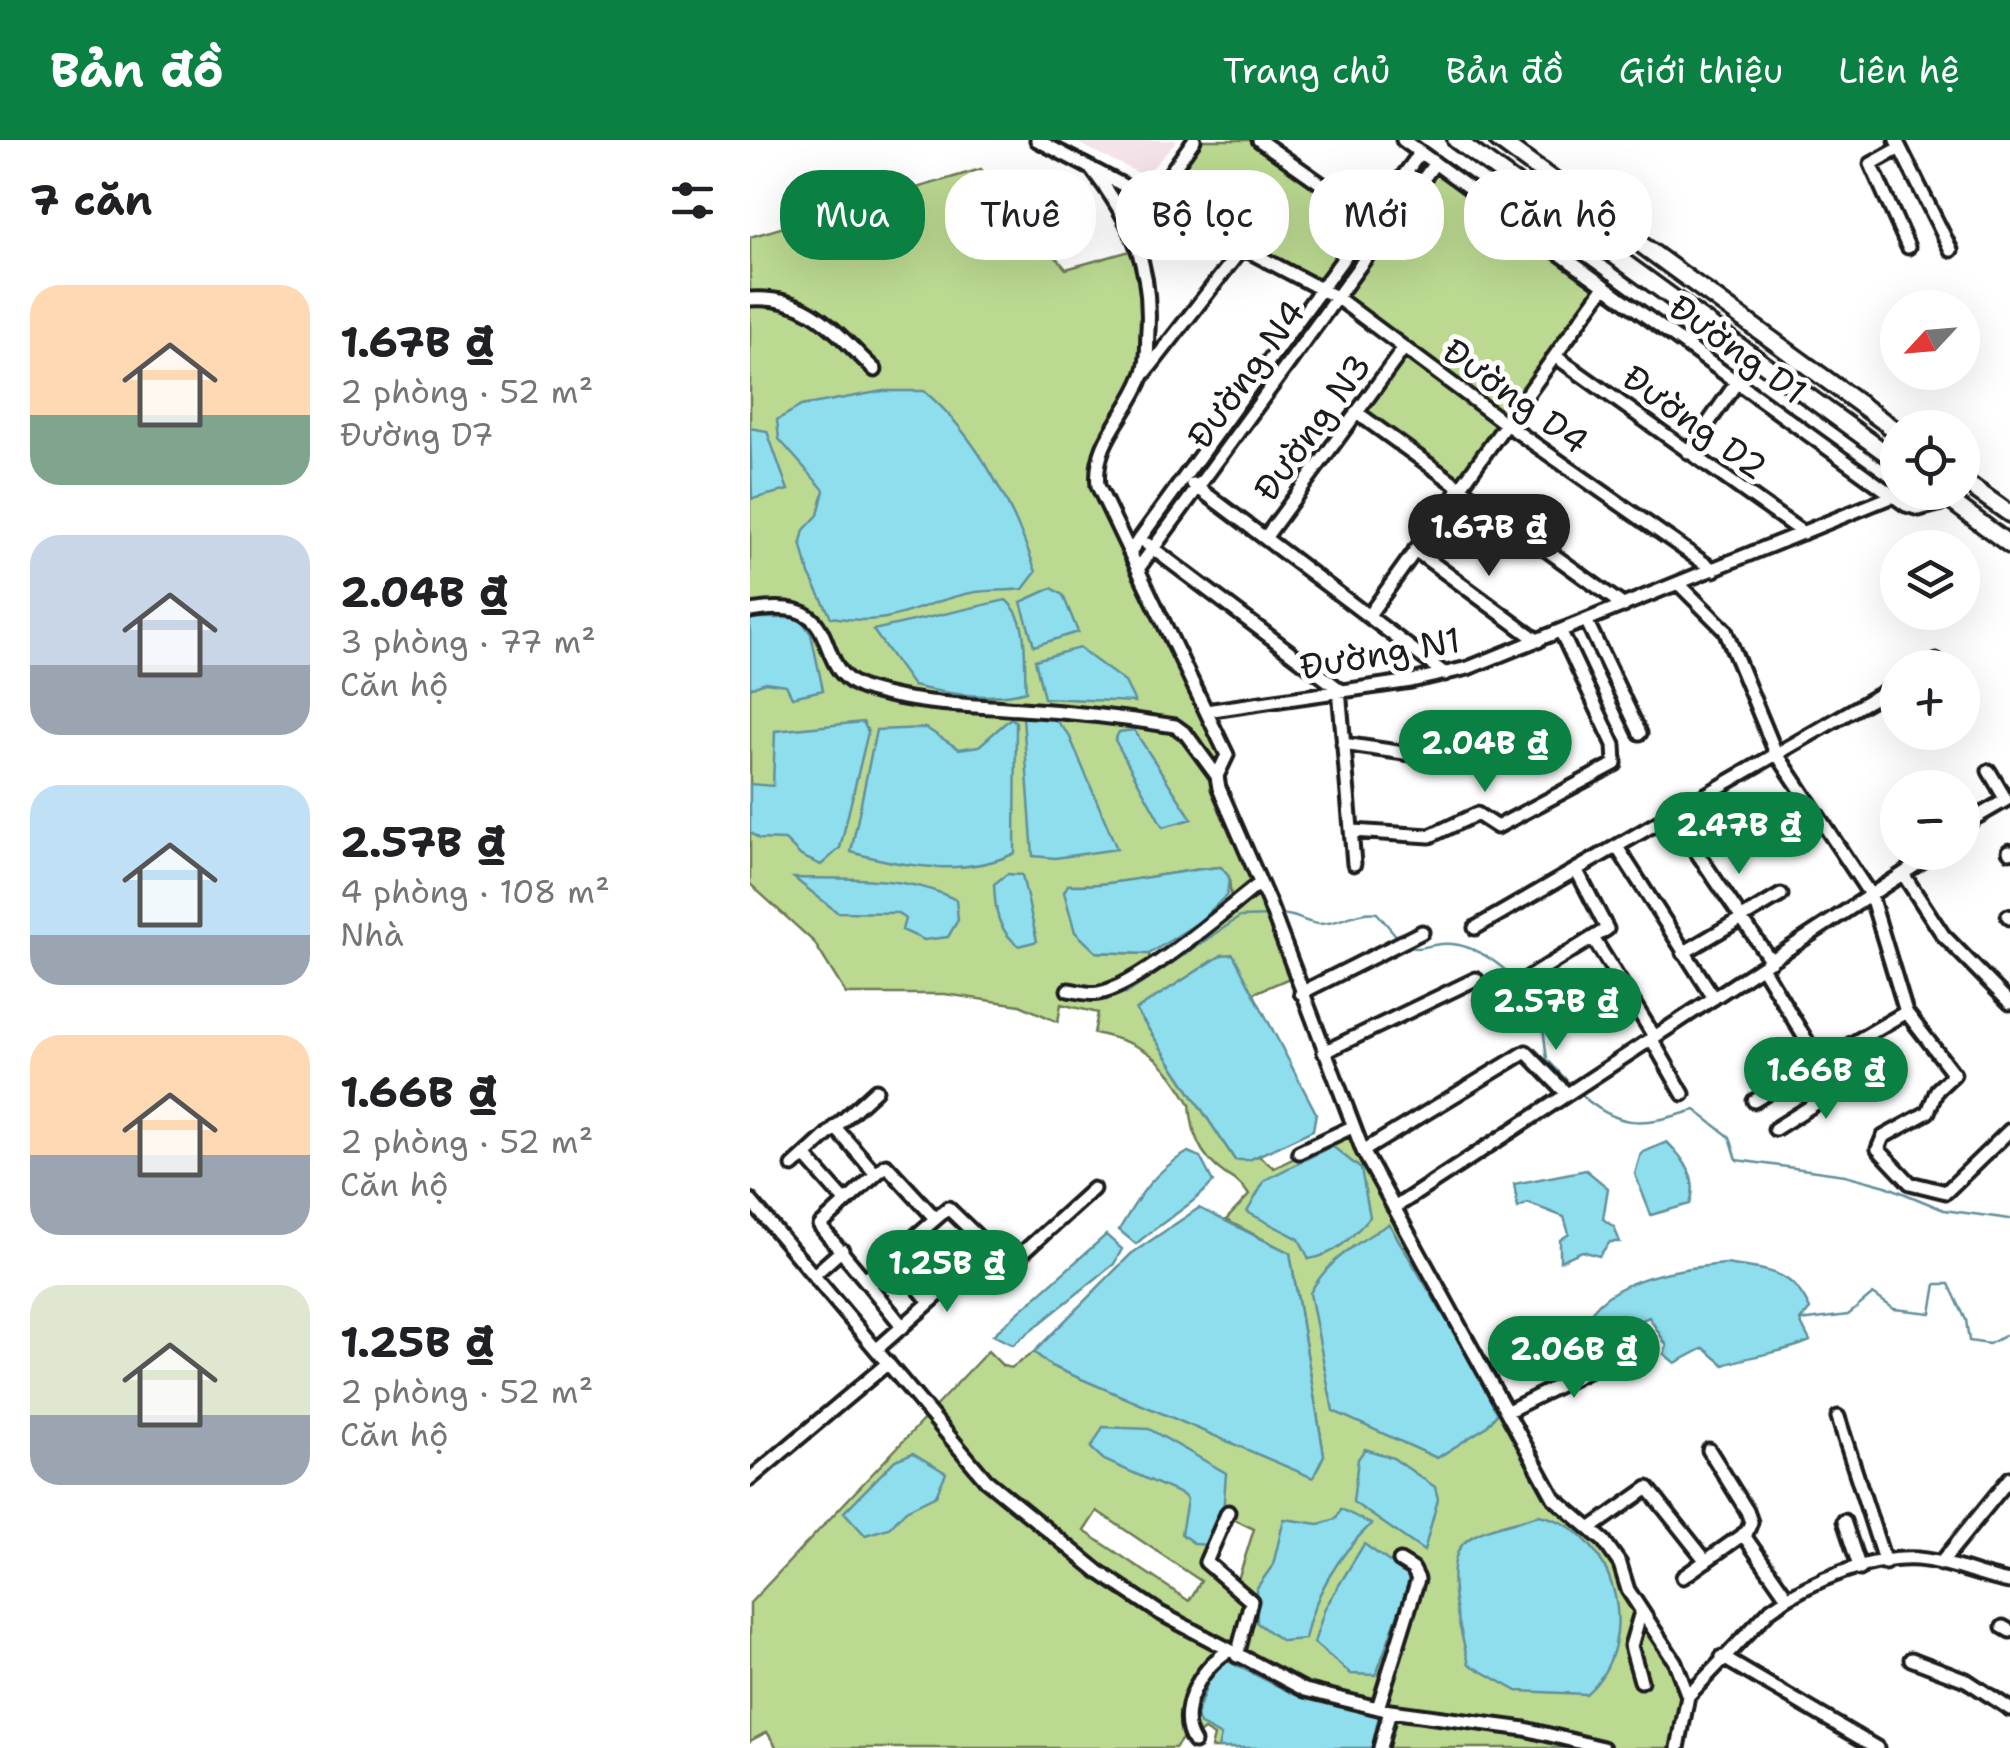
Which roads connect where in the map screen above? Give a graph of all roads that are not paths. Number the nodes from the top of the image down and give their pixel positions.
1 (1037, 140) edge
2 (1194, 140) edge
3 (1260, 140) edge
4 (1403, 140) edge
5 (1456, 140) edge
6 (1498, 140) edge
7 (1516, 140) edge
8 (1898, 144) edge
9 (1420, 152) junction
10 (1523, 158) junction
11 (1435, 164) junction
12 (1091, 168) junction
13 (1173, 170) edge
14 (1407, 170) edge
15 (1309, 175) edge
16 (1116, 181) edge
17 (1908, 247) dead end
18 (1950, 250) dead end
19 (1233, 260) edge
20 (1269, 260) edge
21 (1341, 260) edge
22 (1605, 286) junction
23 (1321, 289) junction
24 (1336, 297) junction
25 (750, 299) edge
26 (1404, 348) junction
27 (1554, 356) junction
28 (876, 370) dead end
29 (1144, 374) junction
30 (1737, 382) junction
31 (1356, 412) junction
32 (1880, 419) edge
33 (1506, 424) junction
34 (1880, 449) edge
35 (1688, 452) junction
36 (1185, 479) junction
37 (1880, 487) edge
38 (1198, 488) junction
39 (1460, 488) junction
40 (1980, 493) edge
41 (1880, 501) edge
42 (1962, 510) edge
43 (2010, 514) edge
44 (1803, 533) junction
45 (1140, 538) junction
46 (1265, 538) junction
47 (2010, 545) edge
48 (1153, 548) junction
49 (1416, 550) junction
50 (1130, 552) junction
51 (1138, 569) junction
52 (1714, 570) junction
53 (1679, 584) junction
54 (1624, 606) junction
55 (750, 610) edge
56 (1368, 615) junction
57 (1587, 622) junction
58 (1561, 632) junction
59 (1538, 641) junction
60 (1446, 674) junction
61 (1339, 689) junction
62 (1880, 694) edge
63 (1206, 711) junction
64 (1640, 733) dead end
65 (1343, 744) junction
66 (1775, 751) junction
67 (1477, 754) dead end
68 (1989, 771) dead end
69 (1216, 776) junction
70 (1676, 811) junction
71 (1980, 815) edge
72 (1352, 831) junction
73 (1617, 847) junction
74 (1354, 864) dead end
75 (1908, 870) edge
76 (1577, 871) junction
77 (1903, 874) junction
78 (1260, 883) junction
79 (1780, 895) dead end
80 (1871, 896) junction
81 (1742, 918) junction
82 (1475, 928) dead end
83 (1422, 932) dead end
84 (1593, 938) junction
85 (1683, 953) junction
86 (1767, 964) junction
87 (1476, 979) dead end
88 (1526, 979) dead end
89 (1068, 990) dead end
90 (1301, 992) junction
91 (1714, 998) junction
92 (2010, 1003) edge
93 (1906, 1012) junction
94 (1652, 1037) junction
95 (1324, 1052) junction
96 (1835, 1054) junction
97 (1820, 1063) junction
98 (876, 1090) dead end
99 (1572, 1090) junction
100 (1683, 1094) dead end
101 (1754, 1101) dead end
102 (1352, 1126) junction
103 (836, 1128) junction
104 (1775, 1129) dead end
105 (2010, 1130) edge
106 (1363, 1151) junction
107 (1300, 1152) dead end
108 (805, 1156) junction
109 (793, 1166) dead end
110 (875, 1173) junction
111 (1092, 1189) dead end
112 (750, 1200) edge
113 (844, 1200) junction
114 (1394, 1208) junction
115 (755, 1214) edge
116 (935, 1218) junction
117 (842, 1250) junction
118 (989, 1250) junction
119 (892, 1256) junction
120 (815, 1274) junction
121 (865, 1280) junction
122 (930, 1302) junction
123 (903, 1327) junction
124 (877, 1349) junction
125 (1622, 1354) dead end
126 (888, 1363) junction
127 (1508, 1411) junction
128 (1838, 1417) dead end
129 (1710, 1450) dead end
130 (2010, 1478) edge
131 (750, 1479) edge
132 (1228, 1512) dead end
133 (1844, 1521) dead end
134 (1590, 1529) junction
135 (1744, 1533) junction
136 (1706, 1560) junction
137 (1400, 1561) dead end
138 (1885, 1563) junction
139 (1940, 1564) junction
140 (1860, 1569) junction
141 (1682, 1577) dead end
142 (2010, 1582) edge
143 (1786, 1597) junction
144 (1641, 1612) junction
145 (1232, 1654) junction
146 (1722, 1657) junction
147 (1911, 1659) dead end
148 (1641, 1681) dead end
149 (1688, 1696) junction
150 (1384, 1709) junction
151 (2010, 1709) edge
152 (1194, 1742) dead end
153 (1380, 1748) edge
154 (1604, 1748) edge
155 (1678, 1748) edge
156 (1877, 1748) edge

1 - 12 street
2 - 13 street
3 - 15 street
4 - 9 street, Đường D1
5 - 34 highway
6 - 10 highway
7 - 10 street
8 - 17 street
8 - 18 street
9 - 11 street, Đường D1
9 - 14 street, Đường N4
10 - 32 highway
11 - 22 street, Đường D1
11 - 24 street, Đường N4
12 - 16 street
12 - 29 street
19 - 29 street
20 - 23 street
21 - 23 street, Đường N4
22 - 27 street
22 - 30 street, Đường D1
23 - 24 street, Đường D4
23 - 36 street, Đường N4
24 - 26 street, Đường D4
24 - 38 street, Đường N4
25 - 28 street
26 - 31 street, Đường N3
26 - 33 street, Đường D4
27 - 33 street
27 - 35 street, Đường D2
29 - 50 street
30 - 35 street
30 - 37 street, Đường D1
31 - 39 street
31 - 46 street, Đường N3
33 - 39 street
33 - 52 street, Đường D4
35 - 44 street, Đường D2
36 - 38 street
36 - 45 street, Đường N4
38 - 46 street
38 - 48 street, Đường N4
39 - 49 street
39 - 54 street
40 - 43 highway
41 - 44 street, Đường N1
42 - 47 highway
44 - 52 street, Đường N1
45 - 48 street
45 - 50 street, Đường N4
46 - 56 street
48 - 51 street, Đường N4
48 - 61 street
49 - 56 street
49 - 59 street
50 - 51 street
51 - 63 street
52 - 53 street, Đường N1
53 - 54 street, Đường N1
53 - 66 street
54 - 57 street, Đường N1
55 - 69 street
56 - 60 street
57 - 58 street, Đường N1
57 - 64 street
58 - 59 street, Đường N1
58 - 72 street
59 - 60 street, Đường N1
60 - 61 street, Đường N1
61 - 63 street, Đường N1
61 - 65 street
62 - 66 street
63 - 69 street
65 - 67 street
65 - 72 street
66 - 70 street
66 - 80 street
68 - 71 street
69 - 78 street
70 - 73 street
70 - 81 street
72 - 74 street
73 - 76 street
73 - 85 street
75 - 77 street
76 - 82 street
76 - 84 street
77 - 80 street
77 - 92 street
78 - 89 street
78 - 90 street
79 - 81 street
80 - 86 street
80 - 93 street
81 - 85 street
81 - 86 street
83 - 90 street
84 - 88 street
84 - 94 street
85 - 91 street
86 - 91 street
86 - 97 street
87 - 95 street
90 - 95 street
91 - 94 street
93 - 96 street
93 - 105 street
94 - 99 street
94 - 100 street
95 - 102 street
96 - 97 street
96 - 104 street
97 - 101 street
98 - 103 street
99 - 106 street
99 - 114 street
102 - 106 street
102 - 107 street
103 - 108 street
103 - 110 street
106 - 114 street
108 - 109 street
108 - 113 street
110 - 113 street
110 - 116 street
111 - 118 street
112 - 115 street
113 - 117 street
114 - 127 street
115 - 120 street
116 - 118 street
116 - 119 street
117 - 120 street
117 - 121 street
118 - 122 street
119 - 121 street
119 - 122 street
120 - 124 street
121 - 123 street
122 - 123 street
123 - 124 street
124 - 126 street
125 - 127 street
126 - 131 street
126 - 145 street
127 - 134 street
128 - 138 street
129 - 135 street
130 - 139 street
132 - 145 street
133 - 140 street
134 - 136 street
134 - 144 street
135 - 136 street
135 - 143 street
136 - 141 street
137 - 150 street
138 - 139 street
138 - 140 street
139 - 142 street
140 - 143 street
143 - 146 street
144 - 148 street
144 - 149 street
145 - 150 street
145 - 152 street
146 - 149 street
146 - 156 street
147 - 151 street
149 - 155 street
150 - 153 street
150 - 154 street

